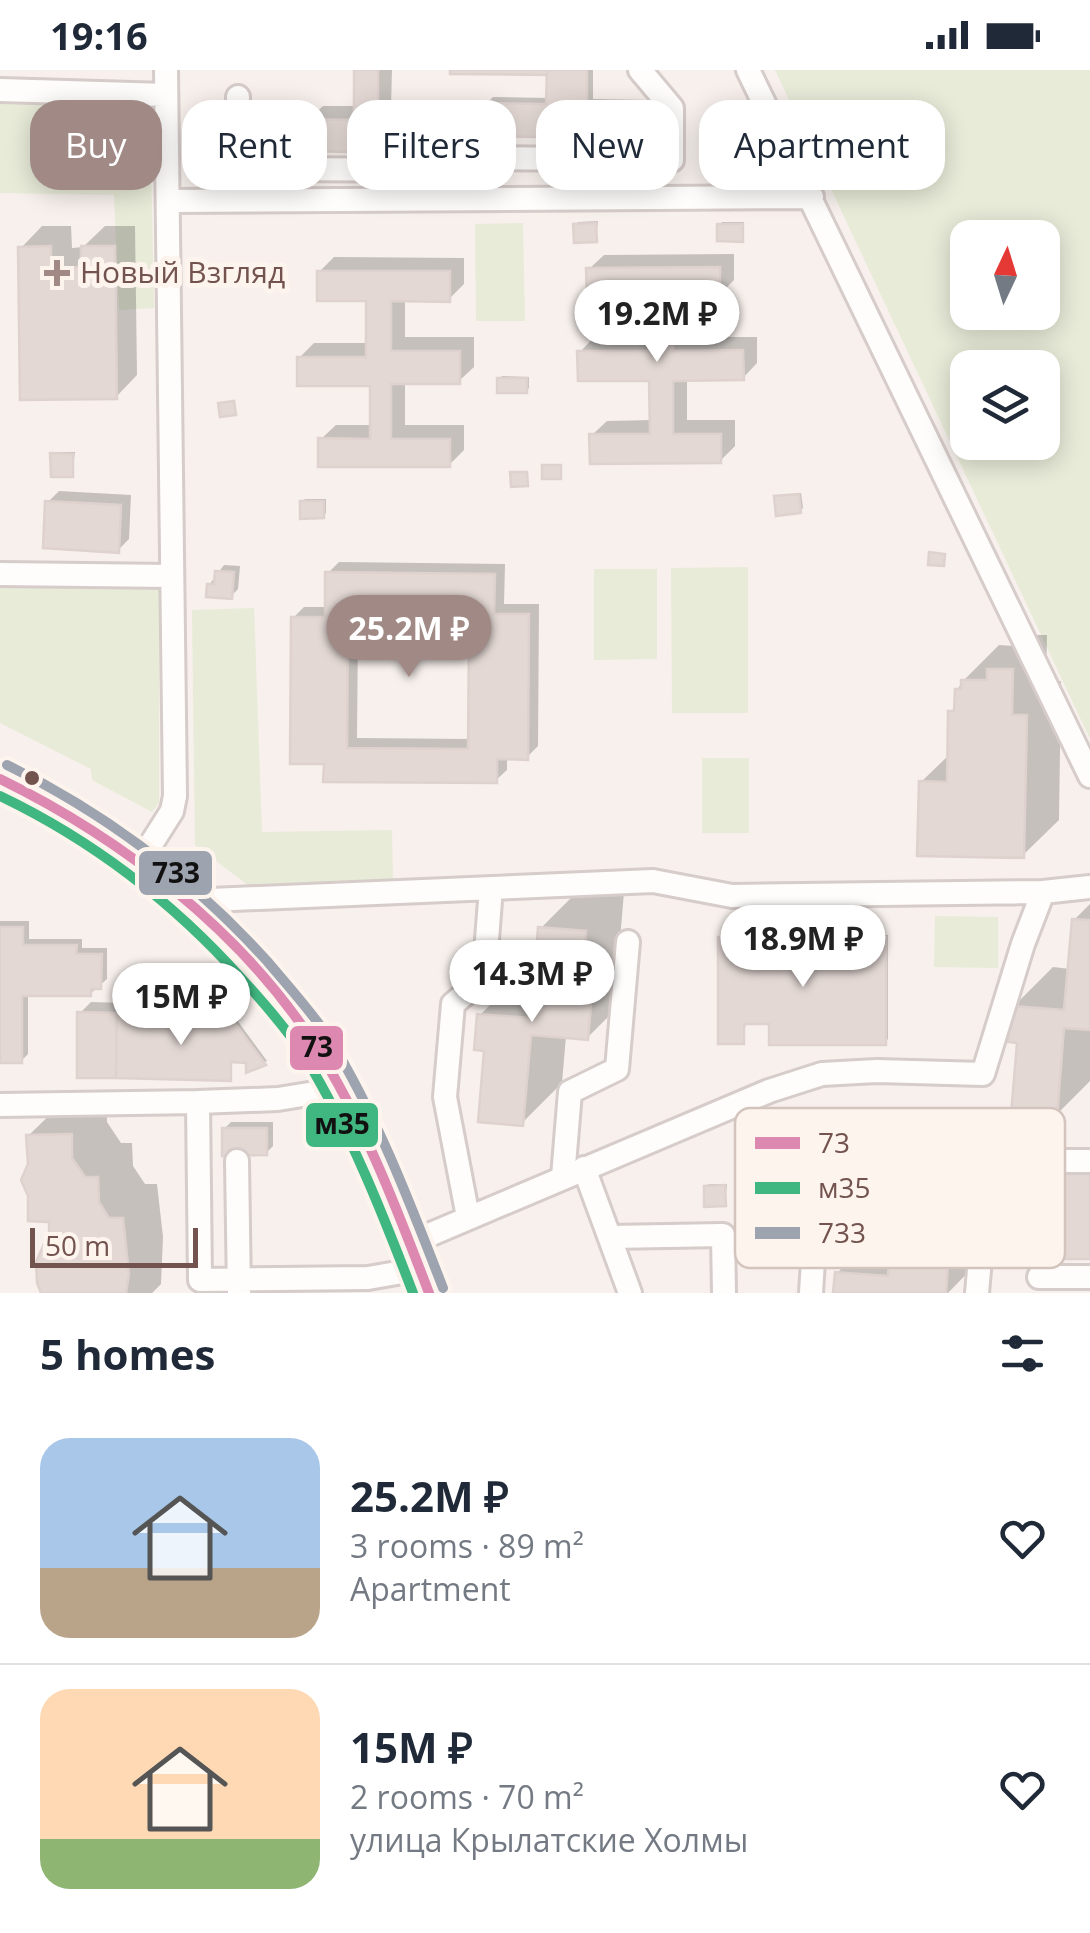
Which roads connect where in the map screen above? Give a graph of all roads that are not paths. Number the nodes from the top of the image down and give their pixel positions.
1 (166, 70) edge
2 (640, 70) edge
3 (748, 70) edge
4 (0, 90) edge
5 (166, 95) junction
6 (238, 97) dead end
7 (812, 197) junction
8 (168, 201) junction
9 (0, 574) edge
10 (172, 576) junction
11 (1090, 776) edge
12 (0, 779) edge
13 (142, 860) junction
14 (1090, 887) edge
15 (491, 888) junction
16 (1043, 892) junction
17 (188, 900) junction
18 (628, 942) dead end
19 (339, 1089) junction
20 (198, 1102) junction
21 (0, 1105) edge
22 (237, 1161) dead end
23 (574, 1173) junction
24 (468, 1217) junction
25 (610, 1237) junction
26 (410, 1243) junction
27 (813, 1268) edge
28 (980, 1268) edge
29 (420, 1269) junction
30 (1039, 1277) dead end
31 (1090, 1277) edge
32 (239, 1286) edge
33 (430, 1293) edge
34 (630, 1293) edge
35 (724, 1293) edge
36 (811, 1293) edge
37 (978, 1293) edge

1 - 5 street
2 - 6 street
3 - 7 street
4 - 5 street
5 - 8 street
7 - 8 street
7 - 11 street
8 - 10 street
9 - 10 street
10 - 13 street
12 - 13 street
13 - 17 street
14 - 16 street
15 - 16 street
15 - 17 street
15 - 24 street
16 - 23 street
17 - 19 street
18 - 23 street
19 - 20 street
19 - 26 street
20 - 21 street
20 - 32 street
22 - 32 street
23 - 24 street
23 - 25 street
24 - 26 street
25 - 34 street
25 - 35 street
26 - 29 street
27 - 36 street
28 - 37 street
29 - 32 street
29 - 33 street
30 - 31 street

